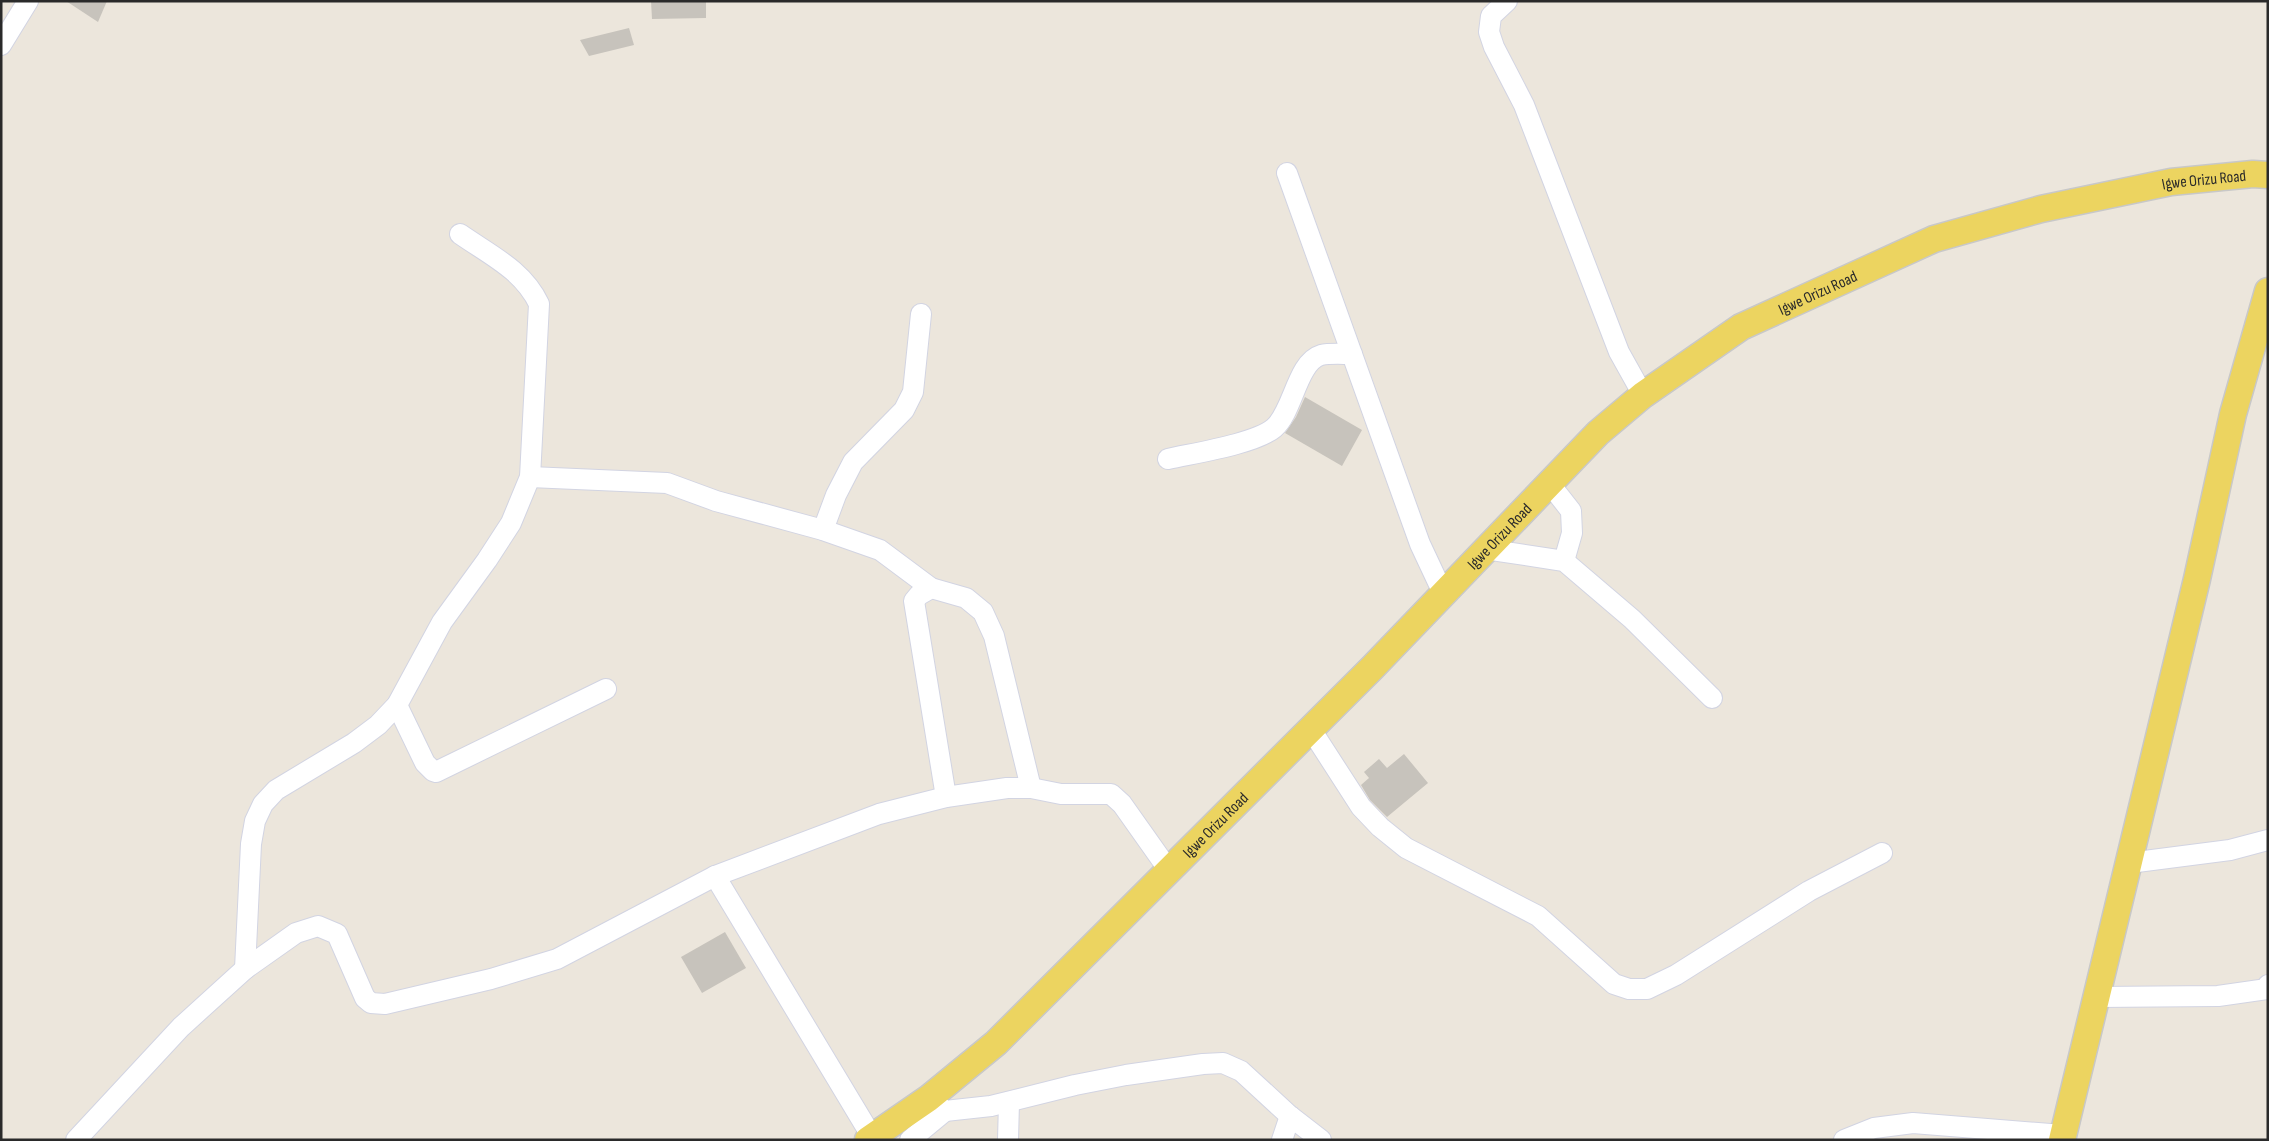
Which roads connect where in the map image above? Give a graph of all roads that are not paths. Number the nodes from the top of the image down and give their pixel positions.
1 (28, 1) edge
2 (1507, 1) edge
3 (1, 45) edge
4 (1287, 173) dead end
5 (2268, 174) edge
6 (460, 234) dead end
7 (2268, 291) edge
8 (921, 314) dead end
9 (1352, 354) junction
10 (1643, 395) junction
11 (1168, 460) dead end
12 (530, 477) junction
13 (1549, 483) junction
14 (823, 530) junction
15 (1485, 549) junction
16 (1564, 561) junction
17 (931, 588) junction
18 (1443, 593) junction
19 (606, 689) dead end
20 (1712, 698) dead end
21 (397, 705) junction
22 (1310, 728) junction
23 (1031, 788) junction
24 (946, 797) junction
25 (2268, 840) edge
26 (1882, 853) dead end
27 (2128, 863) junction
28 (1168, 869) junction
29 (714, 876) junction
30 (246, 969) junction
31 (2268, 985) edge
32 (2096, 997) junction
33 (1008, 1102) junction
34 (937, 1104) junction
35 (1290, 1116) junction
36 (905, 1133) edge
37 (2063, 1137) edge
38 (870, 1138) edge
39 (76, 1140) edge
40 (1008, 1140) edge
41 (1282, 1140) edge
42 (1321, 1140) edge
43 (1844, 1140) edge

1 - 3 street
2 - 10 street
4 - 9 street
5 - 10 main road, Igwe Orizu Road
6 - 12 street
7 - 27 main road
8 - 14 street
9 - 11 street
9 - 18 street
10 - 13 main road, Igwe Orizu Road
12 - 14 street
12 - 21 street
13 - 15 main road, Igwe Orizu Road
13 - 16 street
14 - 17 street
15 - 16 street
15 - 18 main road, Igwe Orizu Road
16 - 20 street
17 - 23 street
17 - 24 street
18 - 22 main road, Igwe Orizu Road
19 - 21 street
21 - 30 street
22 - 26 street
22 - 28 main road, Igwe Orizu Road
23 - 24 street
23 - 28 street
24 - 29 street
25 - 27 street
27 - 32 main road
28 - 34 main road, Igwe Orizu Road
29 - 30 street
29 - 38 street
30 - 39 street
31 - 32 street
32 - 37 main road
33 - 34 street
33 - 35 street
33 - 40 street
34 - 36 main road, Igwe Orizu Road
35 - 41 street
35 - 42 street
36 - 38 main road, Igwe Orizu Road
37 - 43 street

